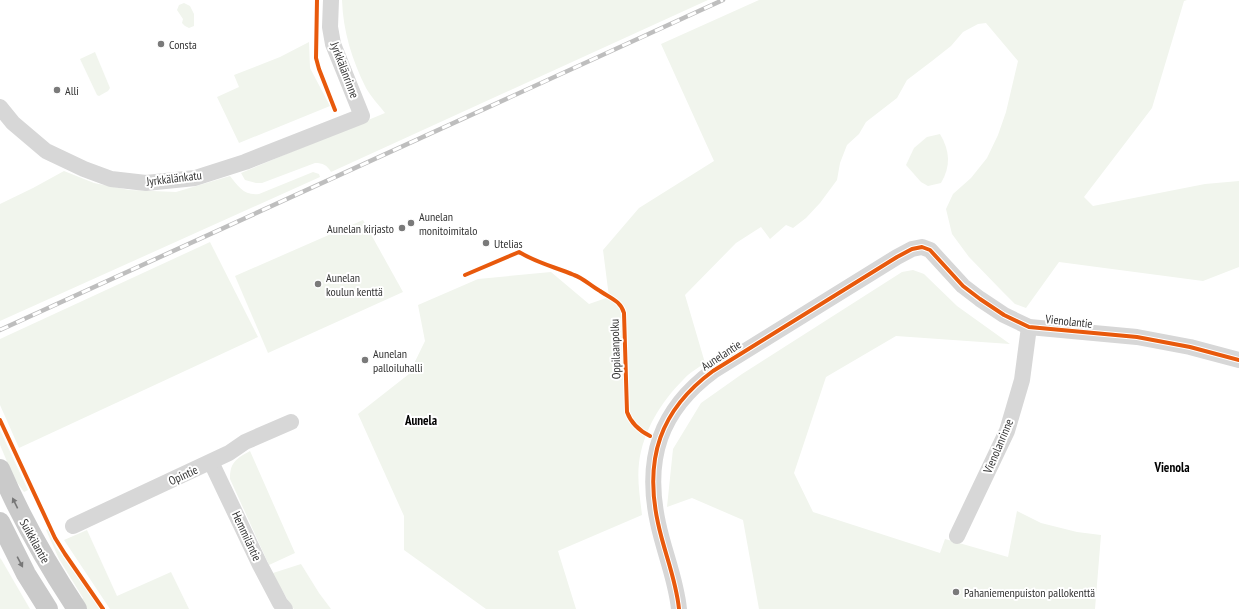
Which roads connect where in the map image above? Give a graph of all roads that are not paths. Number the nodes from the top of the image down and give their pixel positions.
1 (331, 0) edge
2 (0, 107) edge
3 (362, 116) joint
4 (922, 247) joint
5 (1029, 327) junction
6 (1239, 360) edge
7 (291, 422) dead end
8 (211, 462) junction
9 (0, 469) edge
10 (0, 522) edge
11 (73, 526) dead end
12 (957, 536) dead end
13 (48, 609) edge
14 (77, 609) edge
15 (285, 609) edge
16 (679, 609) edge

1 - 3 street, Jyrkkälänrinne
2 - 3 street, Jyrkkälänkatu
4 - 5 street, Vienolantie
4 - 16 street, Aunelantie
5 - 6 street, Vienolantie
5 - 12 street, Vienolanrinne
7 - 8 street, Opintie
8 - 11 street, Opintie
8 - 15 street, Hemmiläntie
14 -> 9 main road, Suikkilantie
10 -> 13 main road, Suikkilantie

